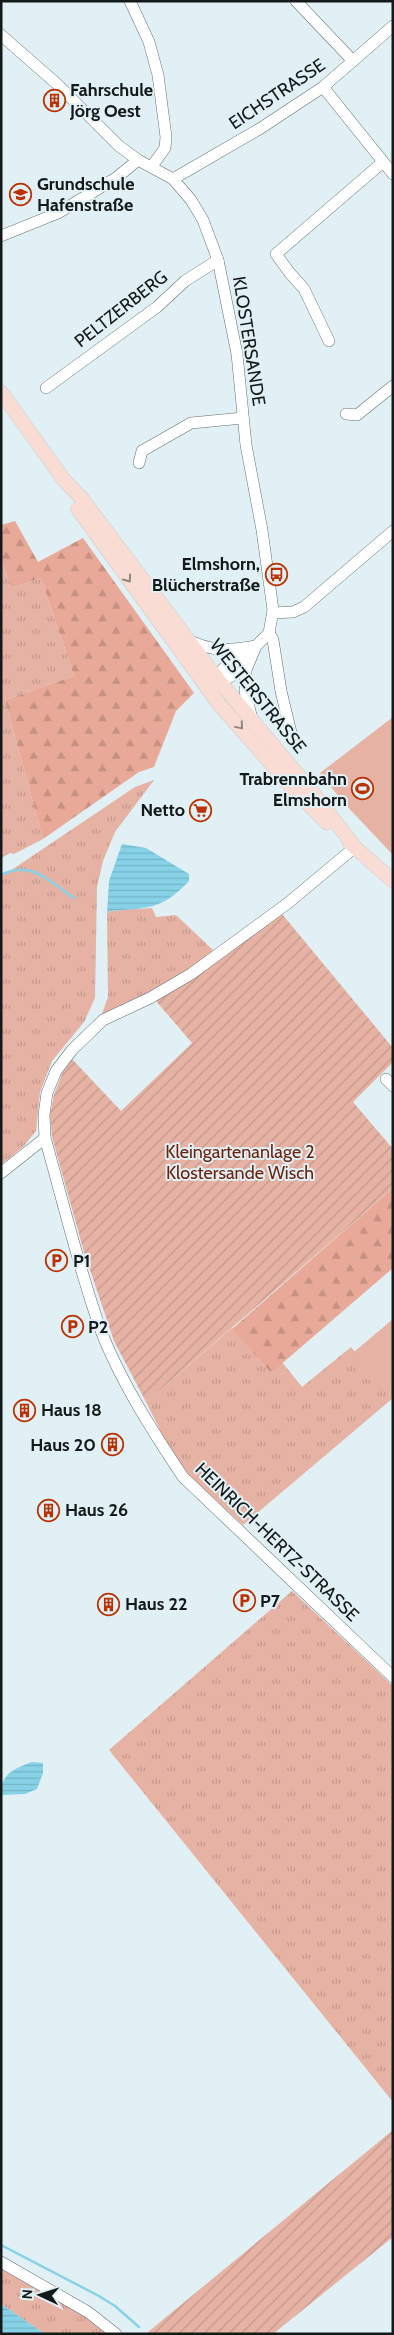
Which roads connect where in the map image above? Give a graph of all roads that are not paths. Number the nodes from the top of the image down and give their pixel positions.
1 (130, 1) edge
2 (296, 1) edge
3 (393, 26) edge
4 (1, 35) edge
5 (353, 61) junction
6 (323, 87) junction
7 (138, 160) junction
8 (383, 162) junction
9 (152, 166) junction
10 (393, 174) edge
11 (172, 179) junction
12 (1, 236) edge
13 (218, 260) junction
14 (329, 341) dead end
15 (393, 386) edge
16 (46, 388) dead end
17 (1, 392) edge
18 (346, 414) dead end
19 (243, 418) junction
20 (139, 463) dead end
21 (64, 480) junction
22 (393, 531) edge
23 (273, 613) junction
24 (269, 633) junction
25 (187, 639) junction
26 (250, 650) junction
27 (213, 685) junction
28 (252, 720) junction
29 (293, 741) dead end
30 (356, 847) junction
31 (393, 881) edge
32 (45, 1138) junction
33 (1, 1173) edge
34 (393, 1677) edge
35 (1, 2262) edge
36 (116, 2334) edge

1 - 9 street
2 - 5 street
3 - 5 street, EICHSTRASSE
4 - 7 street, KLOSTERSANDE
5 - 6 street, EICHSTRASSE
6 - 8 street
6 - 11 street, EICHSTRASSE
7 - 9 street, KLOSTERSANDE
7 - 12 street
8 - 10 street
8 - 14 street
9 - 11 street, KLOSTERSANDE
11 - 13 street, KLOSTERSANDE
13 - 16 street, PELTZERBERG
13 - 19 street, KLOSTERSANDE
15 - 18 street
17 - 21 main road, WESTERSTRASSE
19 - 20 street
19 - 23 street, KLOSTERSANDE
21 - 25 main road, WESTERSTRASSE
21 -> 27 main road, WESTERSTRASSE
22 - 23 street
23 - 24 street, KLOSTERSANDE
24 - 26 street
24 - 29 street, KLOSTERSANDE
25 - 26 street
25 - 27 main road, WESTERSTRASSE
26 - 27 street
26 - 28 street
27 - 28 main road, WESTERSTRASSE
27 -> 30 main road, WESTERSTRASSE
28 - 30 main road, WESTERSTRASSE
30 - 31 main road
30 - 32 street, HEINRICH-HERTZ-STRASSE
32 - 33 street
32 - 34 street, HEINRICH-HERTZ-STRASSE
35 - 36 street

